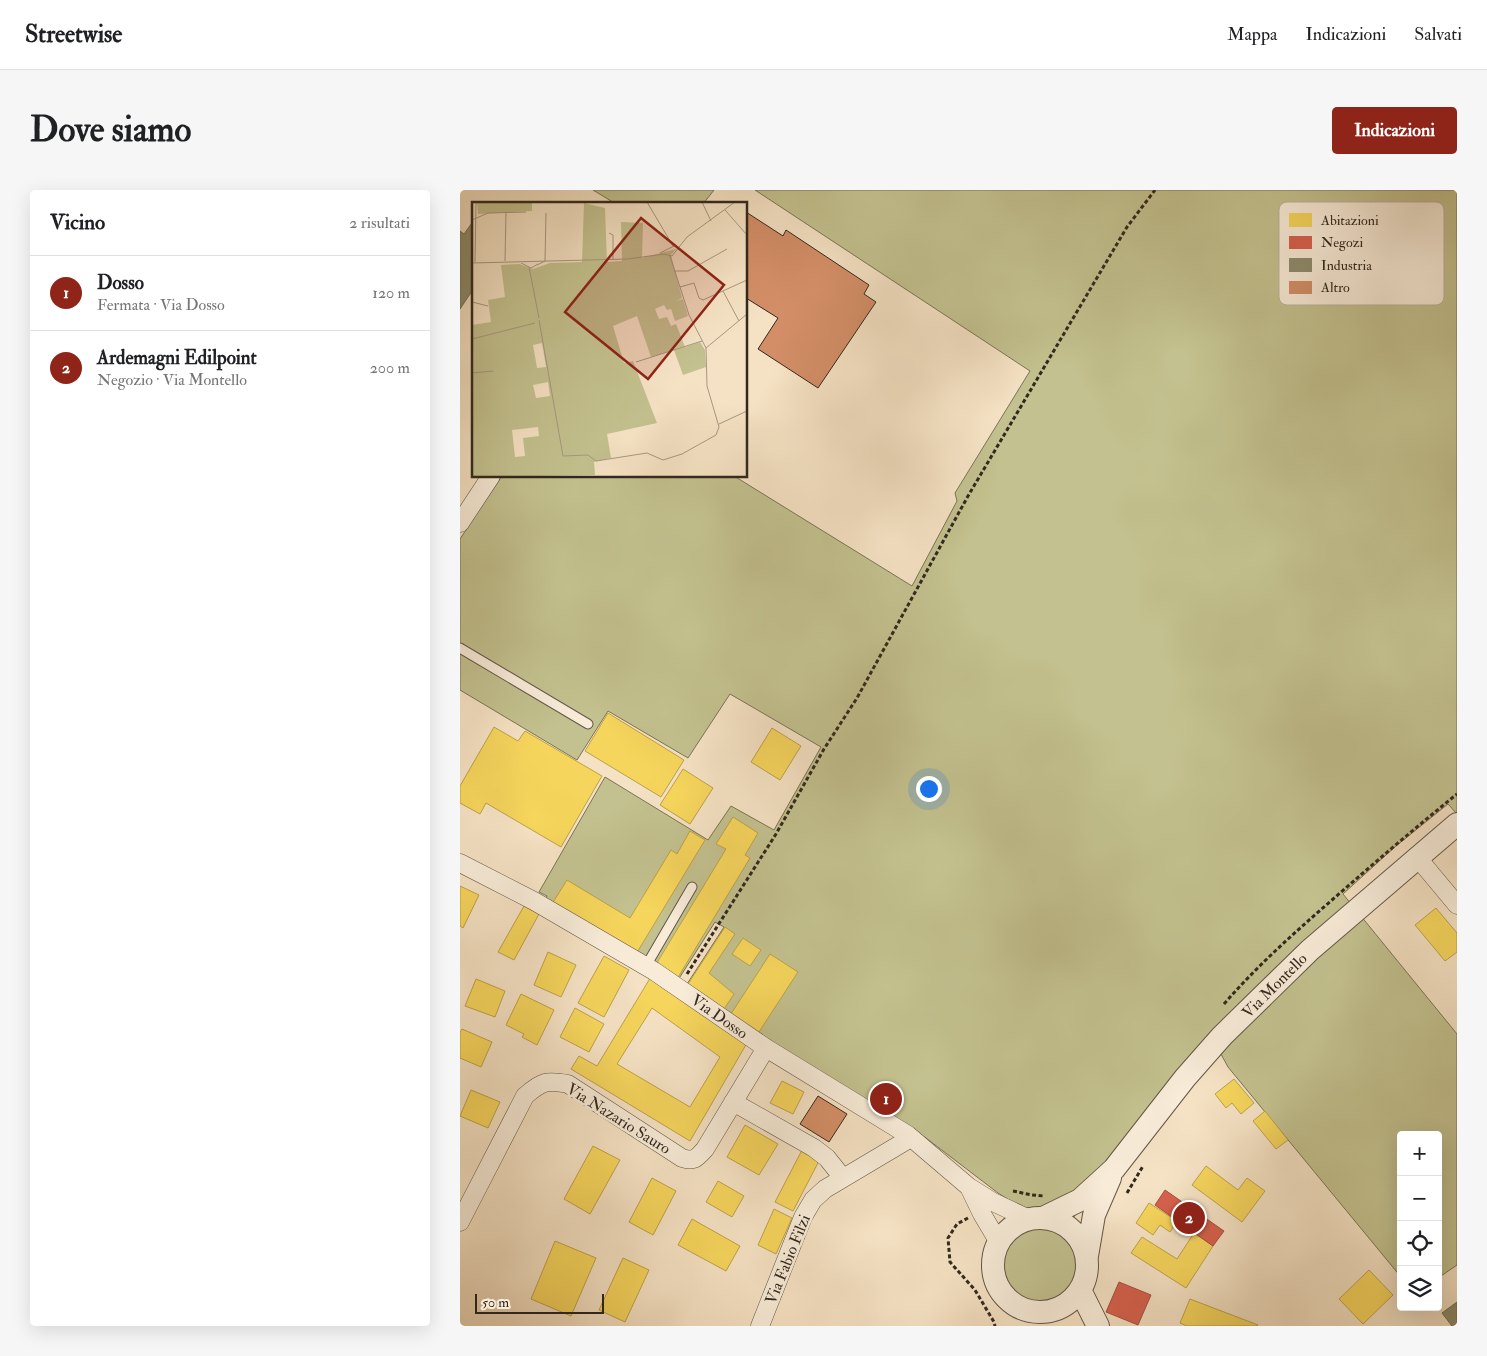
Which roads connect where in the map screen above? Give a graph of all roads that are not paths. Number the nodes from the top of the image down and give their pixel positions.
1 (490, 478) edge
2 (460, 523) edge
3 (460, 648) edge
4 (588, 724) dead end
5 (1457, 824) edge
6 (1417, 857) junction
7 (460, 863) edge
8 (692, 887) dead end
9 (1457, 905) edge
10 (646, 966) junction
11 (766, 1048) junction
12 (733, 1102) junction
13 (908, 1135) junction
14 (1114, 1169) junction
15 (843, 1178) junction
16 (968, 1186) junction
17 (1036, 1218) junction
18 (460, 1222) edge
19 (998, 1241) junction
20 (1087, 1256) junction
21 (1080, 1290) junction
22 (1005, 1298) junction
23 (1054, 1314) edge
24 (760, 1326) edge
25 (1014, 1326) edge
26 (1096, 1326) edge

1 - 2 street
3 - 4 lane
5 - 6 street, Via Montello
6 - 9 street
6 - 14 street, Via Montello
7 - 10 street, Via Dosso
8 - 10 lane
10 - 11 street, Via Dosso
11 - 12 street, Via Nazario Sauro
11 - 13 street, Via Dosso
12 - 15 street
12 - 18 street, Via Nazario Sauro
13 - 15 street, Via Fabio Filzi
13 - 16 street, Via Dosso
14 - 17 street, Via Montello
14 - 20 street, Via Montello
15 - 24 street, Via Fabio Filzi
16 - 17 street, Via Dosso
16 - 19 street, Via Dosso
17 - 19 street
17 - 20 street
19 - 22 street
20 - 21 street
21 - 23 street
21 - 26 street
22 - 23 street
22 - 25 street
23 - 26 street

